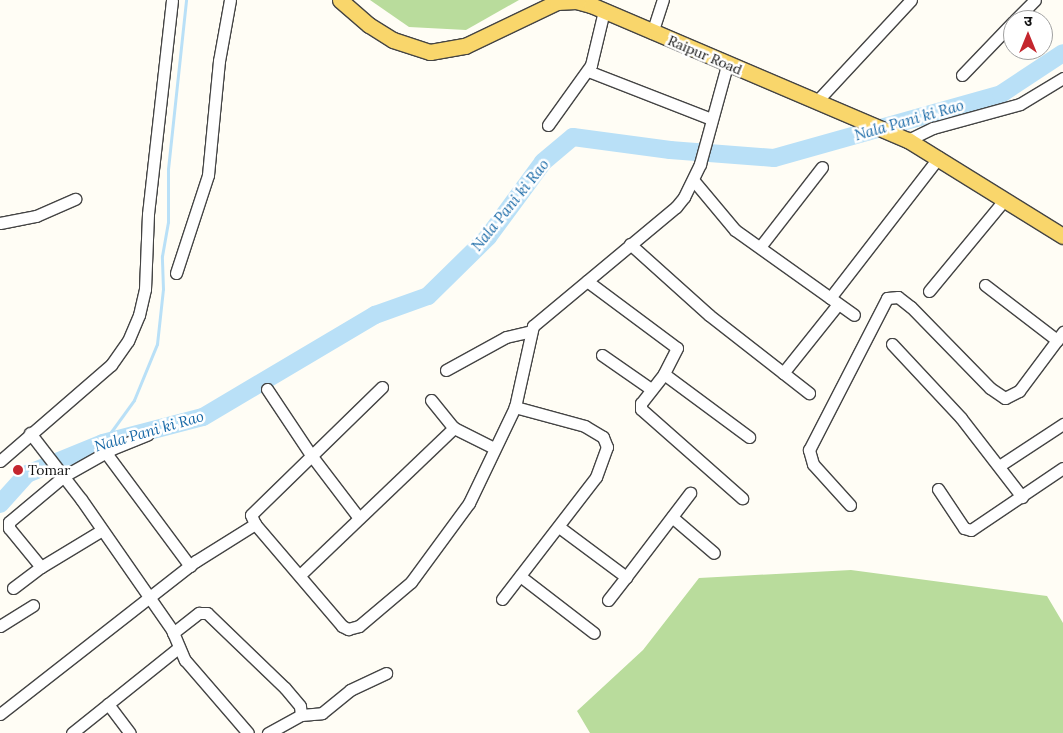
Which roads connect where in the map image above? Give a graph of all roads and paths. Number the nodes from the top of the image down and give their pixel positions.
1 (172, 0) edge
2 (230, 0) edge
3 (340, 0) edge
4 (663, 0) edge
5 (911, 0) edge
6 (1035, 0) edge
7 (1025, 10) edge
8 (604, 11) junction
9 (1003, 32) edge
10 (652, 33) junction
11 (727, 65) junction
12 (588, 71) junction
13 (962, 74) dead end
14 (1063, 78) edge
15 (817, 101) junction
16 (711, 119) junction
17 (548, 125) dead end
18 (904, 139) junction
19 (939, 157) junction
20 (822, 167) dead end
21 (694, 181) junction
22 (75, 199) dead end
23 (1005, 199) junction
24 (0, 223) edge
25 (1063, 236) edge
26 (630, 244) junction
27 (760, 247) junction
28 (176, 273) dead end
29 (588, 281) junction
30 (985, 285) dead end
31 (929, 291) dead end
32 (834, 301) junction
33 (854, 315) dead end
34 (531, 331) junction
35 (1060, 336) edge
36 (892, 344) dead end
37 (602, 355) dead end
38 (446, 370) dead end
39 (664, 374) junction
40 (783, 374) junction
41 (382, 387) dead end
42 (267, 389) dead end
43 (651, 389) junction
44 (809, 393) dead end
45 (431, 400) dead end
46 (515, 407) junction
47 (1063, 424) edge
48 (454, 428) junction
49 (30, 434) junction
50 (147, 435) dead end
51 (749, 437) dead end
52 (494, 448) junction
53 (106, 453) junction
54 (311, 456) junction
55 (0, 461) edge
56 (999, 466) junction
57 (1063, 468) edge
58 (62, 473) junction
59 (938, 489) dead end
60 (690, 493) dead end
61 (1022, 497) junction
62 (742, 498) dead end
63 (850, 504) dead end
64 (672, 517) junction
65 (359, 518) junction
66 (255, 524) junction
67 (559, 527) junction
68 (102, 530) junction
69 (714, 554) dead end
70 (190, 566) junction
71 (41, 567) junction
72 (300, 575) junction
73 (520, 576) junction
74 (626, 577) junction
75 (14, 588) dead end
76 (147, 599) junction
77 (502, 599) dead end
78 (608, 600) dead end
79 (33, 605) dead end
80 (0, 626) edge
81 (173, 633) junction
82 (594, 633) dead end
83 (178, 648) junction
84 (386, 673) dead end
85 (108, 704) junction
86 (0, 714) edge
87 (301, 715) junction
88 (72, 733) edge
89 (130, 733) edge
90 (248, 733) edge
91 (268, 733) edge

1 - 49 street
2 - 28 street
3 - 8 main road, Raipur Road
4 - 10 street
5 - 15 street
6 - 7 street
8 - 10 main road, Raipur Road
8 - 12 street
9 - 13 street
10 - 11 main road, Raipur Road
11 - 15 main road, Raipur Road
11 - 16 street
12 - 16 street
12 - 17 street
14 - 18 street
15 - 18 main road, Raipur Road
16 - 21 street
18 - 19 main road, Raipur Road
19 - 23 main road, Raipur Road
19 - 32 street
20 - 27 street
21 - 26 street
21 - 27 street
22 - 24 street
23 - 25 main road, Raipur Road
23 - 31 street
26 - 29 street
26 - 40 street
27 - 32 street
29 - 34 street
29 - 39 street
30 - 35 street
32 - 33 street
32 - 40 street
34 - 38 street
34 - 46 street
35 - 63 street
36 - 56 street
37 - 43 street
39 - 43 street
39 - 51 street
40 - 44 street
41 - 54 street
42 - 54 street
43 - 62 street
45 - 48 street
46 - 52 street
46 - 67 street
47 - 56 street
48 - 52 street
48 - 65 street
49 - 55 street
49 - 58 street
50 - 53 street
52 - 72 street
53 - 58 street
53 - 70 street
54 - 65 street
54 - 66 street
56 - 61 street
57 - 61 street
58 - 68 street
58 - 71 street
59 - 61 street
60 - 64 street
64 - 69 street
64 - 74 street
65 - 72 street
66 - 70 street
66 - 72 street
67 - 73 street
67 - 74 street
68 - 71 street
68 - 76 street
70 - 76 street
71 - 75 street
73 - 77 street
73 - 82 street
74 - 78 street
76 - 81 street
76 - 86 street
79 - 80 street
81 - 83 street
81 - 87 street
83 - 85 street
83 - 90 street
84 - 87 street
85 - 88 street
85 - 89 street
87 - 91 street

